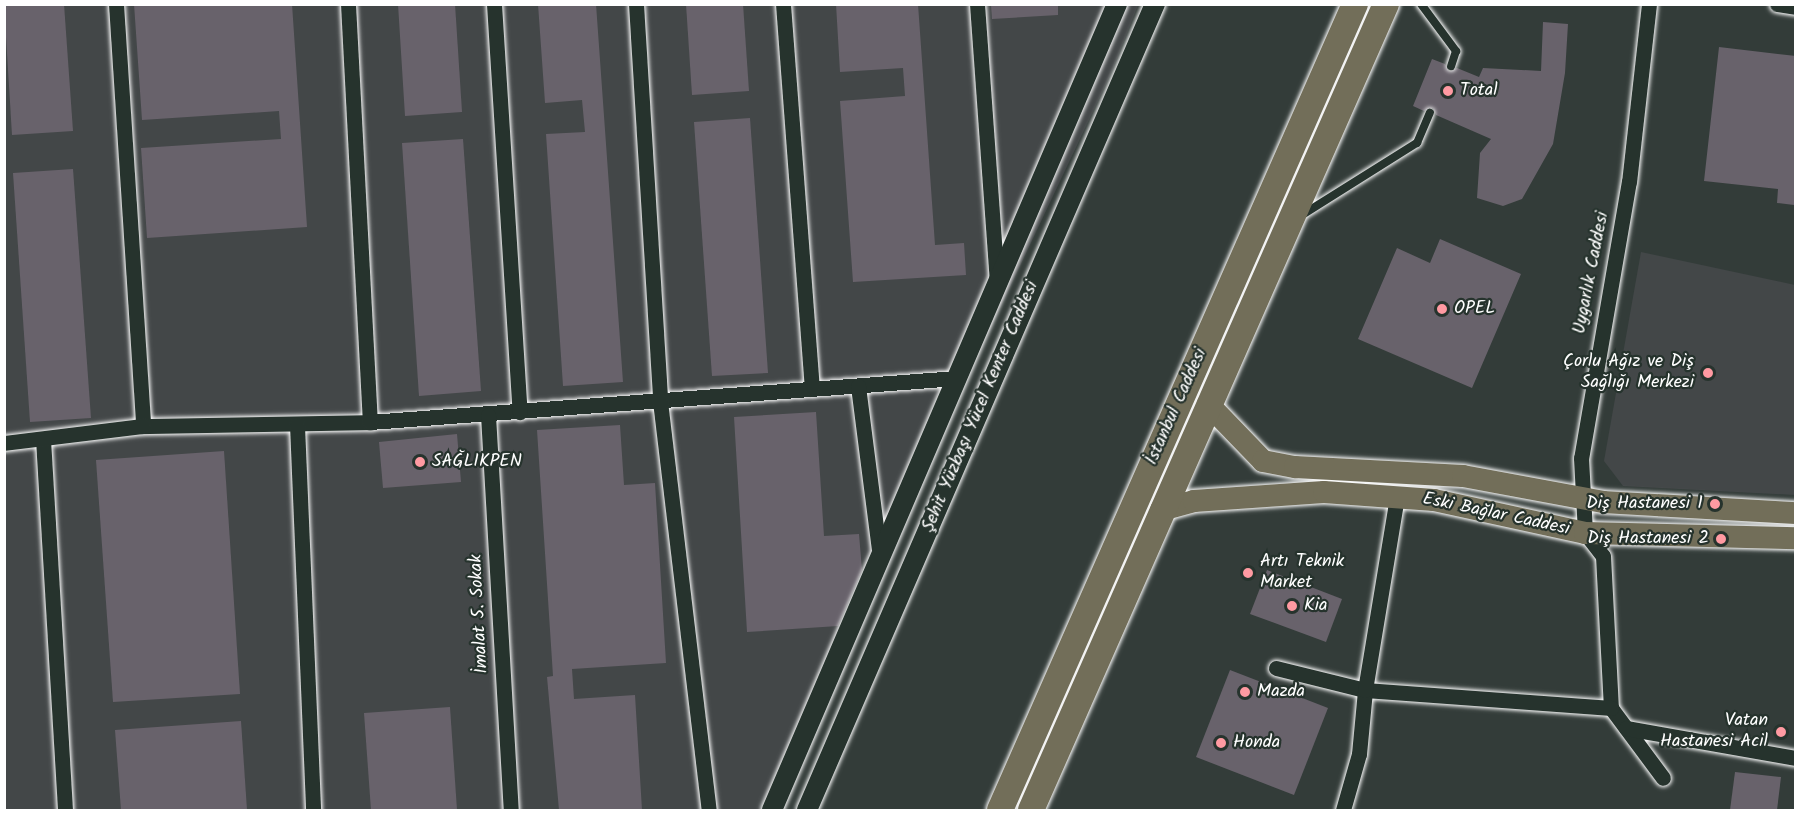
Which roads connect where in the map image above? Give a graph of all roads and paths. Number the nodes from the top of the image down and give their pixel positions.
1 (116, 4) edge
2 (348, 4) edge
3 (494, 4) edge
4 (636, 4) edge
5 (783, 4) edge
6 (977, 4) edge
7 (1155, 4) edge
8 (1355, 4) edge
9 (1386, 4) edge
10 (1395, 4) edge
11 (1421, 4) edge
12 (1649, 4) edge
13 (1777, 4) edge
14 (1115, 6) edge
15 (1796, 7) edge
16 (1450, 66) dead end
17 (1430, 113) dead end
18 (1326, 142) junction
19 (1288, 224) junction
20 (997, 285) junction
21 (957, 378) junction
22 (858, 386) junction
23 (812, 390) junction
24 (660, 402) junction
25 (1208, 404) junction
26 (520, 412) junction
27 (488, 415) junction
28 (370, 422) junction
29 (297, 425) junction
30 (143, 426) junction
31 (43, 439) junction
32 (4, 443) edge
33 (1397, 496) junction
34 (1583, 497) junction
35 (1161, 510) junction
36 (1796, 513) edge
37 (1585, 533) junction
38 (1796, 538) edge
39 (880, 558) junction
40 (1276, 668) dead end
41 (1365, 690) junction
42 (1611, 708) junction
43 (1626, 728) junction
44 (1796, 758) edge
45 (1663, 778) dead end
46 (64, 810) edge
47 (313, 810) edge
48 (512, 810) edge
49 (709, 810) edge
50 (772, 810) edge
51 (807, 810) edge
52 (1000, 810) edge
53 (1031, 810) edge
54 (1343, 810) edge

1 - 30 street
2 - 28 street
3 - 26 street
4 - 24 street
5 - 23 street
6 - 20 street
7 - 51 street, Şehit Yüzbaşı Yücel Kenter Caddesi
8 - 52 highway, İstanbul Caddesi
9 - 18 highway, İstanbul Caddesi
10 - 18 highway
11 - 16 lane
12 - 34 street, Uygarlık Caddesi
13 - 15 street
14 - 20 street, Şehit Yüzbaşı Yücel Kenter Caddesi
17 - 19 lane
18 - 19 highway, İstanbul Caddesi
19 - 25 highway, İstanbul Caddesi
20 - 21 street, Şehit Yüzbaşı Yücel Kenter Caddesi
21 - 22 street
21 - 39 street, Şehit Yüzbaşı Yücel Kenter Caddesi
22 - 23 street
22 - 39 street
23 - 24 street
24 - 26 street
24 - 49 street
25 - 34 main road, Eski Bağlar Caddesi
25 - 35 highway, İstanbul Caddesi
26 - 27 street
27 - 28 street
27 - 48 street, İmalat 5. Sokak
28 - 29 street
29 - 30 street
29 - 47 street
30 - 31 street
31 - 32 street
31 - 46 street
33 - 35 main road, Eski Bağlar Caddesi
33 - 37 main road, Eski Bağlar Caddesi
33 - 41 street
34 - 36 main road, Eski Bağlar Caddesi
34 - 37 street, Uygarlık Caddesi
35 - 53 highway, İstanbul Caddesi
37 - 38 main road, Eski Bağlar Caddesi
37 - 42 street
39 - 50 street, Şehit Yüzbaşı Yücel Kenter Caddesi
40 - 41 street
41 - 42 street
41 - 54 street
42 - 43 street
43 - 44 street
43 - 45 street

